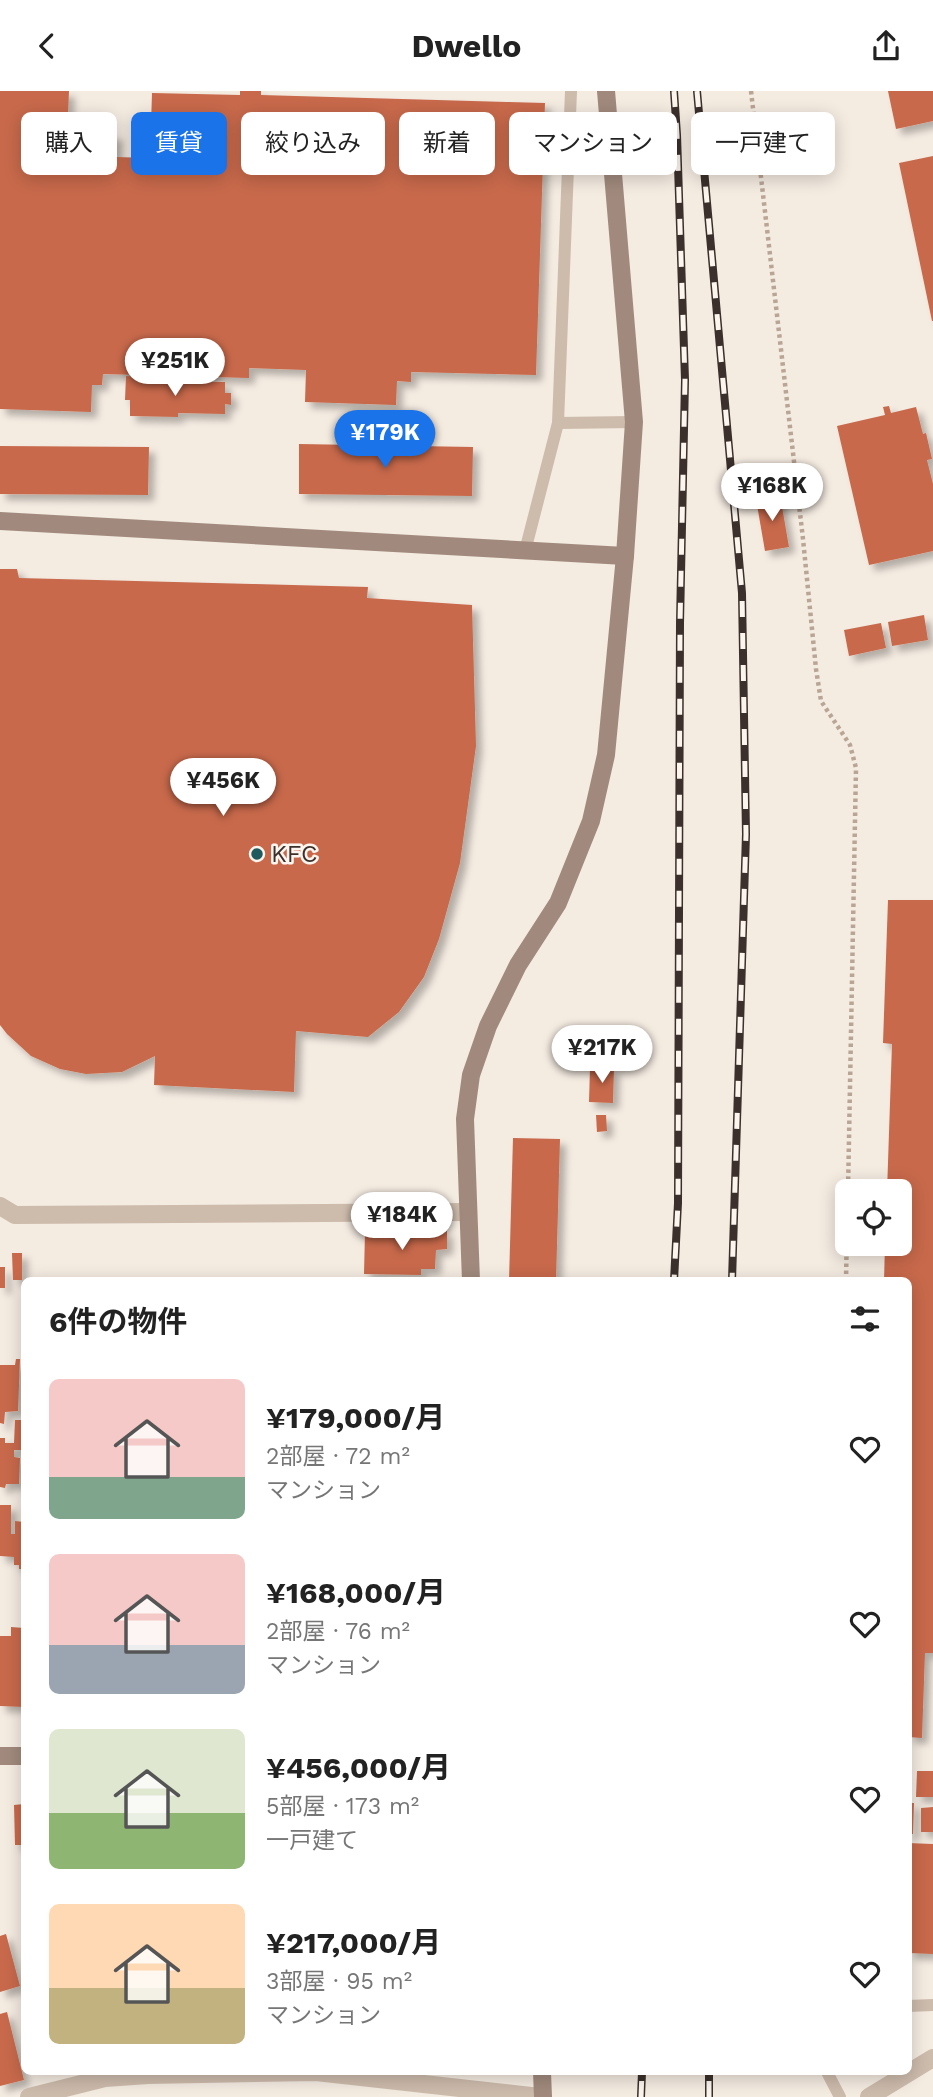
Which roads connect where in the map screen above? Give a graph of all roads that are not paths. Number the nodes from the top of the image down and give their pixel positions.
1 (571, 91) edge
2 (606, 91) edge
3 (634, 422) junction
4 (558, 423) junction
5 (0, 521) edge
6 (525, 551) junction
7 (625, 556) junction
8 (0, 1206) edge
9 (467, 1212) junction
10 (471, 1277) edge
11 (0, 1756) edge
12 (21, 1756) edge
13 (933, 2005) edge
14 (912, 2006) edge
15 (933, 2058) edge
16 (912, 2071) edge
17 (148, 2075) edge
18 (343, 2075) edge
19 (542, 2075) edge
20 (828, 2075) edge
21 (905, 2075) edge
22 (29, 2097) edge
23 (542, 2097) edge
24 (839, 2097) edge
25 (869, 2097) edge

1 - 4 lane
2 - 3 street
3 - 4 lane
3 - 7 street
4 - 6 lane
5 - 6 street
6 - 7 street
7 - 9 street
8 - 9 street
9 - 10 street
11 - 12 street
13 - 14 lane
15 - 16 street
17 - 22 street
18 - 23 street
19 - 23 street
20 - 24 lane
21 - 25 street

